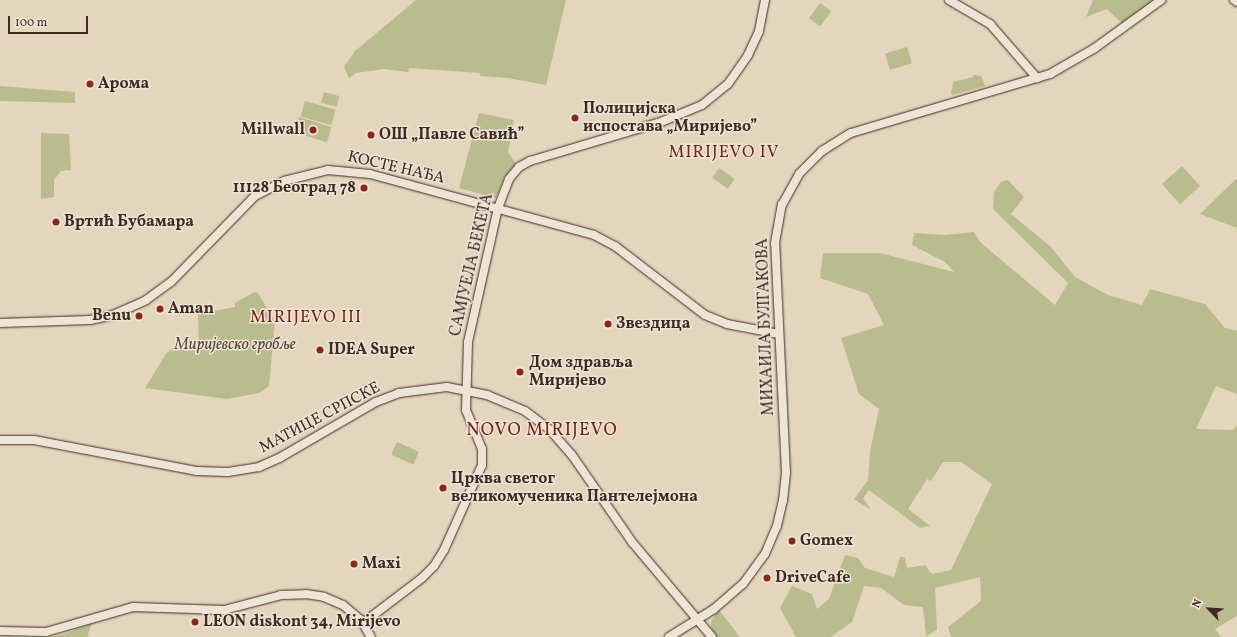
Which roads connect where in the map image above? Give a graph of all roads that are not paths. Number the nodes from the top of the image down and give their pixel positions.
1 (765, 0) edge
2 (949, 0) edge
3 (1161, 0) edge
4 (1234, 0) edge
5 (1237, 2) edge
6 (1036, 78) junction
7 (498, 208) junction
8 (0, 323) edge
9 (779, 334) junction
10 (466, 390) junction
11 (0, 440) edge
12 (714, 608) junction
13 (698, 619) junction
14 (363, 623) junction
15 (0, 631) edge
16 (710, 634) edge
17 (371, 637) edge
18 (668, 637) edge

1 - 7 street, САМЈУЕЛА БЕКЕТА
2 - 6 street
3 - 6 street, МИХАИЛА БУЛГАКОВА
4 - 5 street
6 - 9 street, МИХАИЛА БУЛГАКОВА
7 - 8 street, КОСТЕ НАЂА
7 - 9 street, КОСТЕ НАЂА
7 - 10 street, САМЈУЕЛА БЕКЕТА
9 - 12 street, МИХАИЛА БУЛГАКОВА
10 - 11 street, МАТИЦЕ СРПСКЕ
10 - 13 street, МАТИЦЕ СРПСКЕ
10 - 14 street, САМЈУЕЛА БЕКЕТА
12 - 13 street, МИХАИЛА БУЛГАКОВА
12 - 16 street
13 - 16 street, МАТИЦЕ СРПСКЕ
13 - 18 street, МИХАИЛА БУЛГАКОВА
14 - 15 street
14 - 17 street

